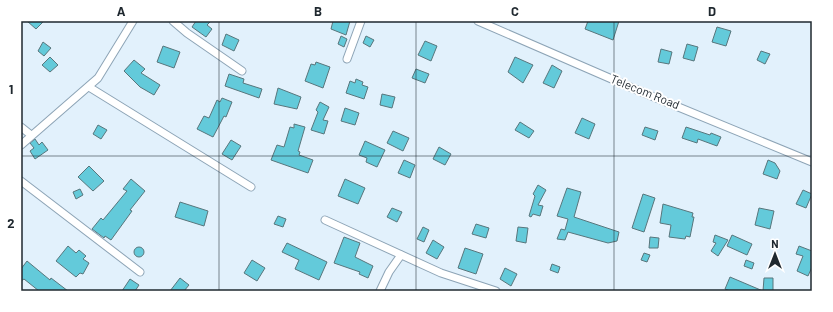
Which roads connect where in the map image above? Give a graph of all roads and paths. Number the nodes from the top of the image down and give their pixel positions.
1 (133, 21) edge
2 (173, 21) edge
3 (361, 21) edge
4 (478, 21) edge
5 (347, 59) dead end
6 (242, 71) dead end
7 (89, 87) junction
8 (21, 127) edge
9 (31, 136) junction
10 (21, 145) edge
11 (812, 162) edge
12 (21, 181) edge
13 (251, 187) dead end
14 (325, 220) dead end
15 (401, 255) junction
16 (140, 272) dead end
17 (380, 291) edge
18 (496, 291) edge

1 - 7 street
2 - 6 street
3 - 5 street
4 - 11 street, Telecom Road
7 - 9 street
7 - 13 street
8 - 9 street
9 - 10 street
12 - 16 street
14 - 15 street
15 - 17 street
15 - 18 street

